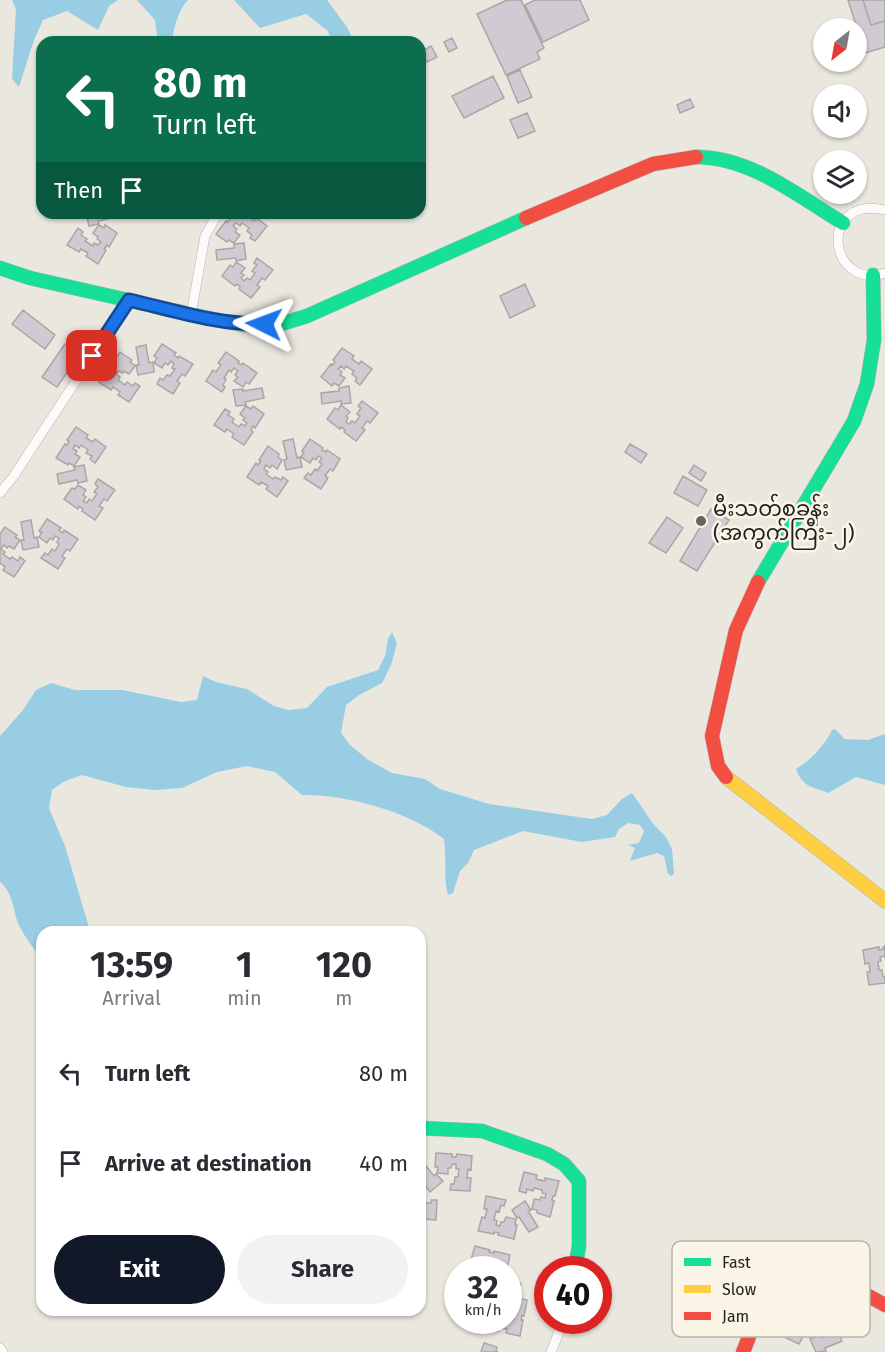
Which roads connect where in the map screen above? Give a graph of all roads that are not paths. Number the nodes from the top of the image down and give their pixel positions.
1 (885, 210) edge
2 (215, 219) edge
3 (843, 223) junction
4 (0, 268) edge
5 (879, 274) edge
6 (129, 300) junction
7 (191, 315) junction
8 (0, 493) edge
9 (885, 902) edge
10 (426, 1128) edge
11 (577, 1256) edge
12 (870, 1298) edge
13 (885, 1305) edge
14 (558, 1334) edge
15 (750, 1337) edge
16 (0, 1348) edge
17 (3, 1352) edge
18 (551, 1352) edge
19 (743, 1352) edge

1 - 3 street
2 - 7 street
3 - 5 street
3 - 7 street
4 - 6 street
5 - 9 street
6 - 7 street
6 - 8 street
10 - 11 street
12 - 13 street
14 - 18 street
15 - 19 street
16 - 17 street

